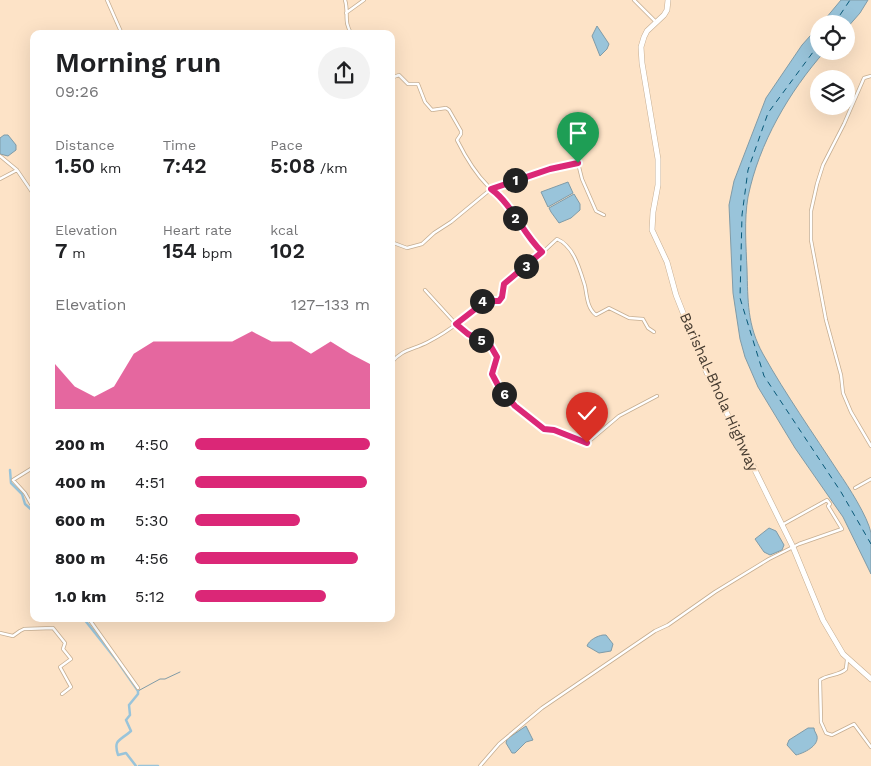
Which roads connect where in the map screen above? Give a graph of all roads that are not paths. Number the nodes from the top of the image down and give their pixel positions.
1 (107, 0) edge
2 (344, 0) edge
3 (364, 0) edge
4 (634, 0) edge
5 (668, 0) edge
6 (346, 13) junction
7 (656, 22) junction
8 (120, 30) edge
9 (350, 30) edge
10 (395, 76) edge
11 (871, 76) edge
12 (0, 156) edge
13 (17, 170) junction
14 (0, 179) edge
15 (30, 188) edge
16 (491, 189) junction
17 (604, 214) dead end
18 (395, 244) edge
19 (542, 252) junction
20 (425, 290) dead end
21 (456, 324) junction
22 (654, 332) dead end
23 (395, 358) edge
24 (658, 396) dead end
25 (871, 446) edge
26 (30, 469) edge
27 (871, 479) edge
28 (855, 488) dead end
29 (30, 502) edge
30 (782, 525) junction
31 (793, 547) junction
32 (91, 622) edge
33 (0, 633) edge
34 (847, 658) junction
35 (871, 679) edge
36 (138, 688) dead end
37 (62, 694) dead end
38 (871, 747) edge
39 (480, 766) edge

1 - 8 street
2 - 6 street
3 - 6 street
4 - 7 street
5 - 7 highway, Barishal-Bhola Highway
6 - 9 street
7 - 30 highway, Barishal-Bhola Highway
10 - 16 street
11 - 25 street
12 - 13 street
13 - 14 street
13 - 15 street
16 - 17 street
16 - 18 street
16 - 19 street
19 - 21 street
19 - 22 street
20 - 21 street
21 - 23 street
21 - 24 street
26 - 29 street
27 - 28 street
30 - 31 highway, Barishal-Bhola Highway
30 - 31 street
31 - 34 highway, Barishal-Bhola Highway
31 - 39 street
32 - 36 street
33 - 37 street
34 - 35 highway, Barishal-Bhola Highway
34 - 38 street

